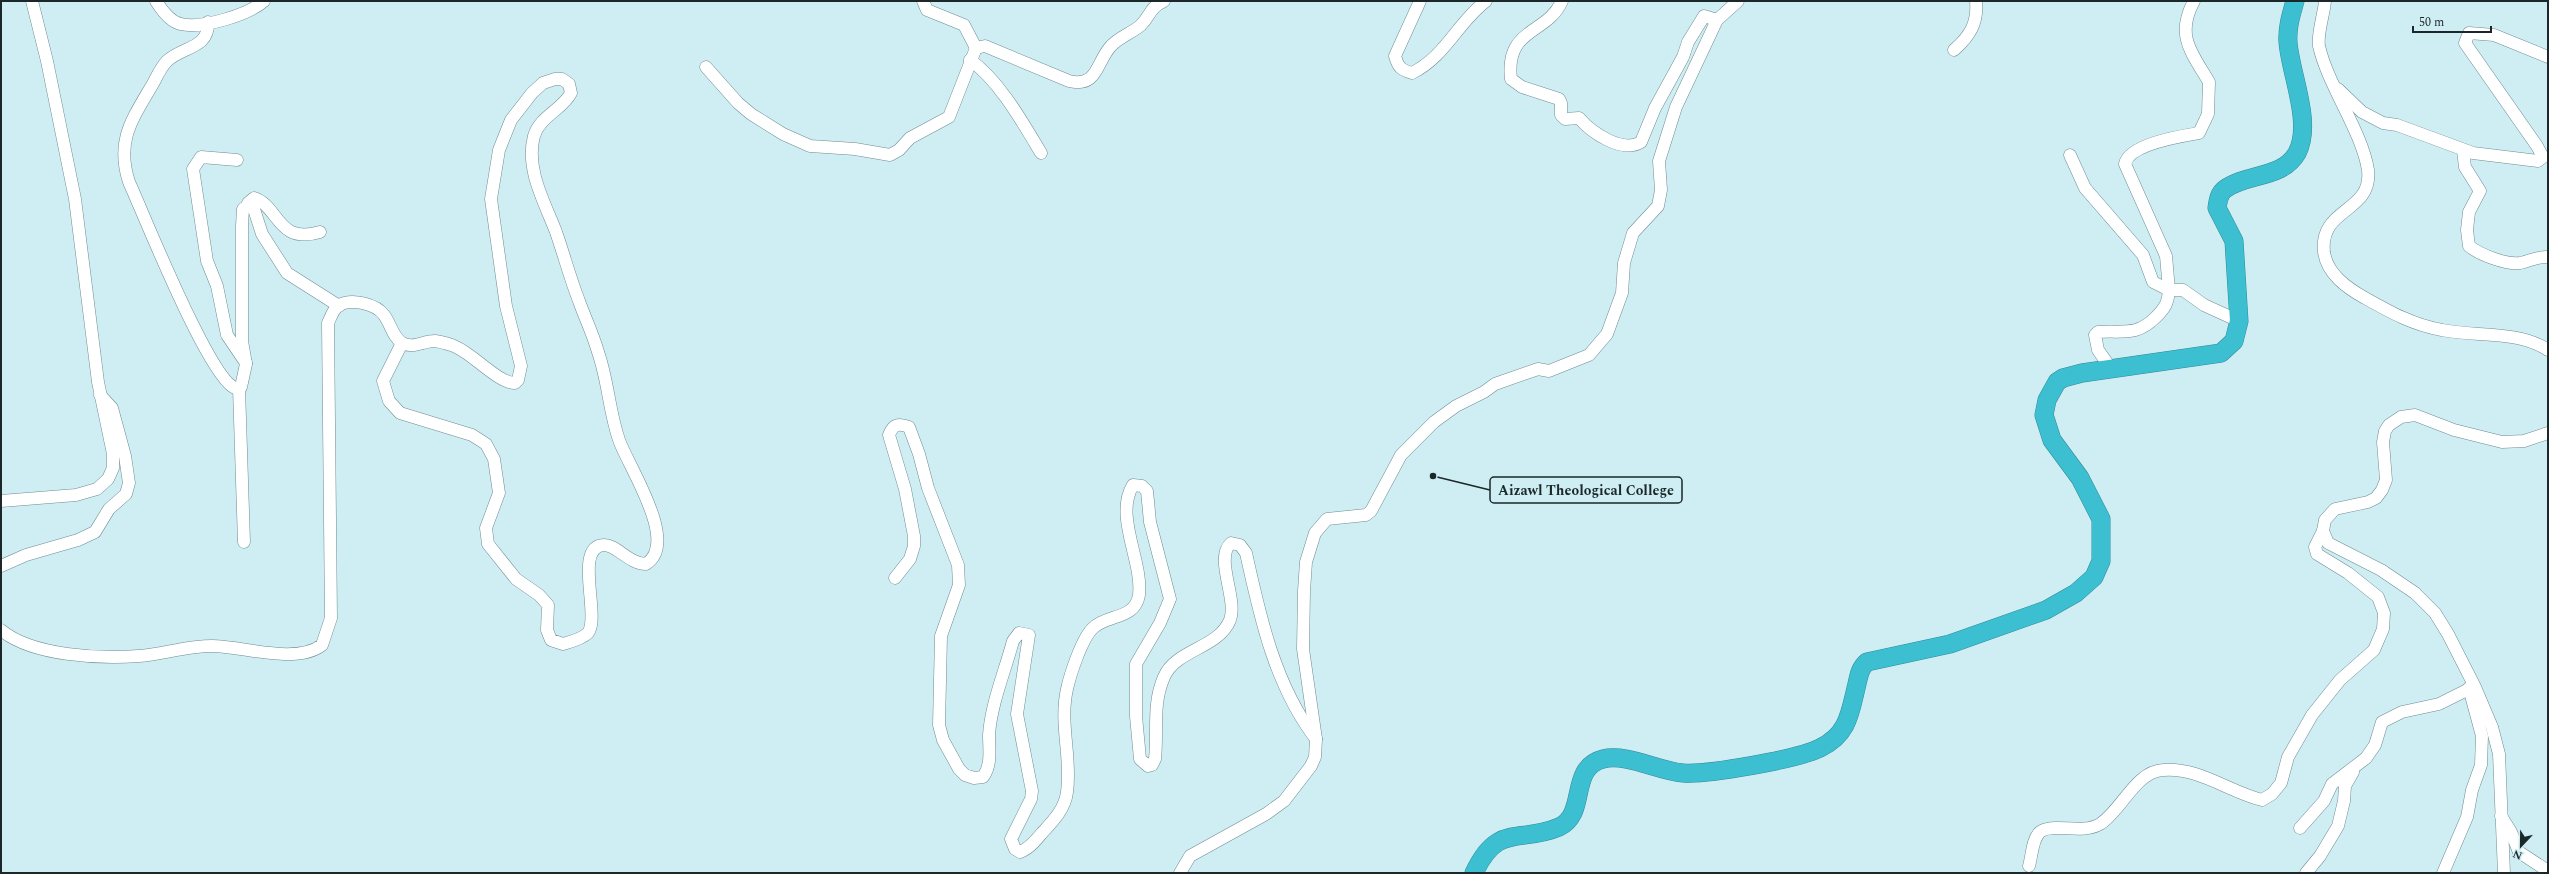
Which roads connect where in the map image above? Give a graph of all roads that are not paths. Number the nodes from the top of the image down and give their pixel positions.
1 (32, 1) edge
2 (156, 1) edge
3 (264, 1) edge
4 (923, 1) edge
5 (1164, 1) edge
6 (1420, 1) edge
7 (1486, 1) edge
8 (1562, 1) edge
9 (1738, 1) edge
10 (1976, 1) edge
11 (2194, 1) edge
12 (2295, 1) edge
13 (2325, 1) edge
14 (1717, 20) junction
15 (208, 22) junction
16 (976, 48) junction
17 (1954, 50) dead end
18 (2548, 58) edge
19 (970, 60) junction
20 (706, 67) dead end
21 (2335, 87) junction
22 (2463, 150) junction
23 (1041, 153) dead end
24 (2070, 156) dead end
25 (237, 160) dead end
26 (247, 204) junction
27 (320, 232) dead end
28 (2548, 257) edge
29 (2169, 290) junction
30 (339, 306) junction
31 (2239, 321) junction
32 (402, 343) junction
33 (2548, 350) edge
34 (246, 364) junction
35 (2112, 370) junction
36 (239, 388) junction
37 (100, 395) junction
38 (2548, 433) edge
39 (1, 501) edge
40 (2323, 531) junction
41 (244, 542) dead end
42 (1, 566) edge
43 (895, 578) dead end
44 (1, 630) edge
45 (2467, 671) junction
46 (2470, 689) junction
47 (1316, 739) junction
48 (2357, 766) junction
49 (2500, 814) junction
50 (2300, 828) dead end
51 (2029, 866) dead end
52 (2548, 872) edge
53 (1180, 873) edge
54 (1474, 873) edge
55 (2306, 873) edge
56 (2444, 873) edge
57 (2504, 873) edge

1 - 37 street
2 - 15 street
3 - 15 street
4 - 16 street
5 - 16 street
6 - 7 street
8 - 14 street
9 - 14 street
10 - 17 street
11 - 29 street
12 - 31 highway
13 - 21 street
14 - 47 street
15 - 36 street
16 - 19 street
18 - 22 street
19 - 20 street
19 - 23 street
21 - 22 street
21 - 33 street
22 - 28 street
24 - 29 street
25 - 34 street
26 - 27 street
26 - 30 street
26 - 34 street
29 - 31 street
29 - 35 street
30 - 32 street
30 - 44 street
31 - 35 highway
32 - 32 street
34 - 36 street
35 - 54 highway
36 - 41 street
37 - 39 street
37 - 42 street
38 - 40 street
40 - 45 street
40 - 51 street
43 - 47 street
45 - 46 street
45 - 49 street
46 - 48 street
46 - 56 street
47 - 53 street
48 - 50 street
48 - 55 street
49 - 52 street
49 - 57 street

